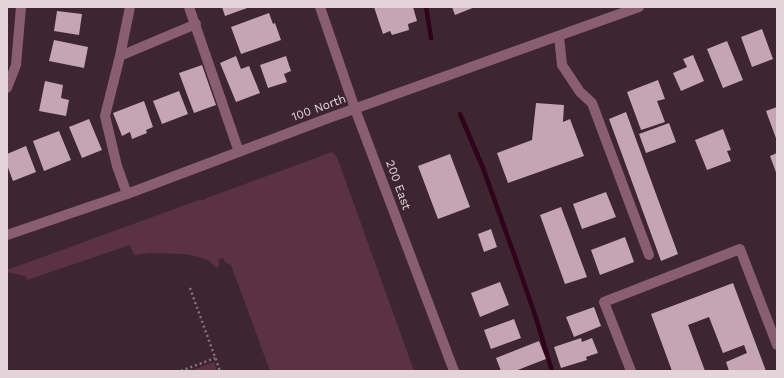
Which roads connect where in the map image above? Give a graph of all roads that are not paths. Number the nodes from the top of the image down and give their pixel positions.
1 (21, 7) edge
2 (130, 7) edge
3 (189, 7) edge
4 (320, 7) edge
5 (640, 7) edge
6 (196, 24) junction
7 (559, 36) junction
8 (120, 56) junction
9 (7, 88) edge
10 (355, 109) junction
11 (239, 152) junction
12 (127, 194) junction
13 (7, 235) edge
14 (649, 255) dead end
15 (777, 345) edge
16 (454, 371) edge
17 (631, 371) edge

1 - 9 street
2 - 8 street
3 - 6 street
4 - 10 street, 200 East
5 - 7 street, 100 North
6 - 8 street
6 - 11 street
7 - 10 street, 100 North
7 - 14 street
8 - 12 street
10 - 11 street, 100 North
10 - 16 street, 200 East
11 - 12 street, 100 North
12 - 13 street, 100 North
15 - 17 street

